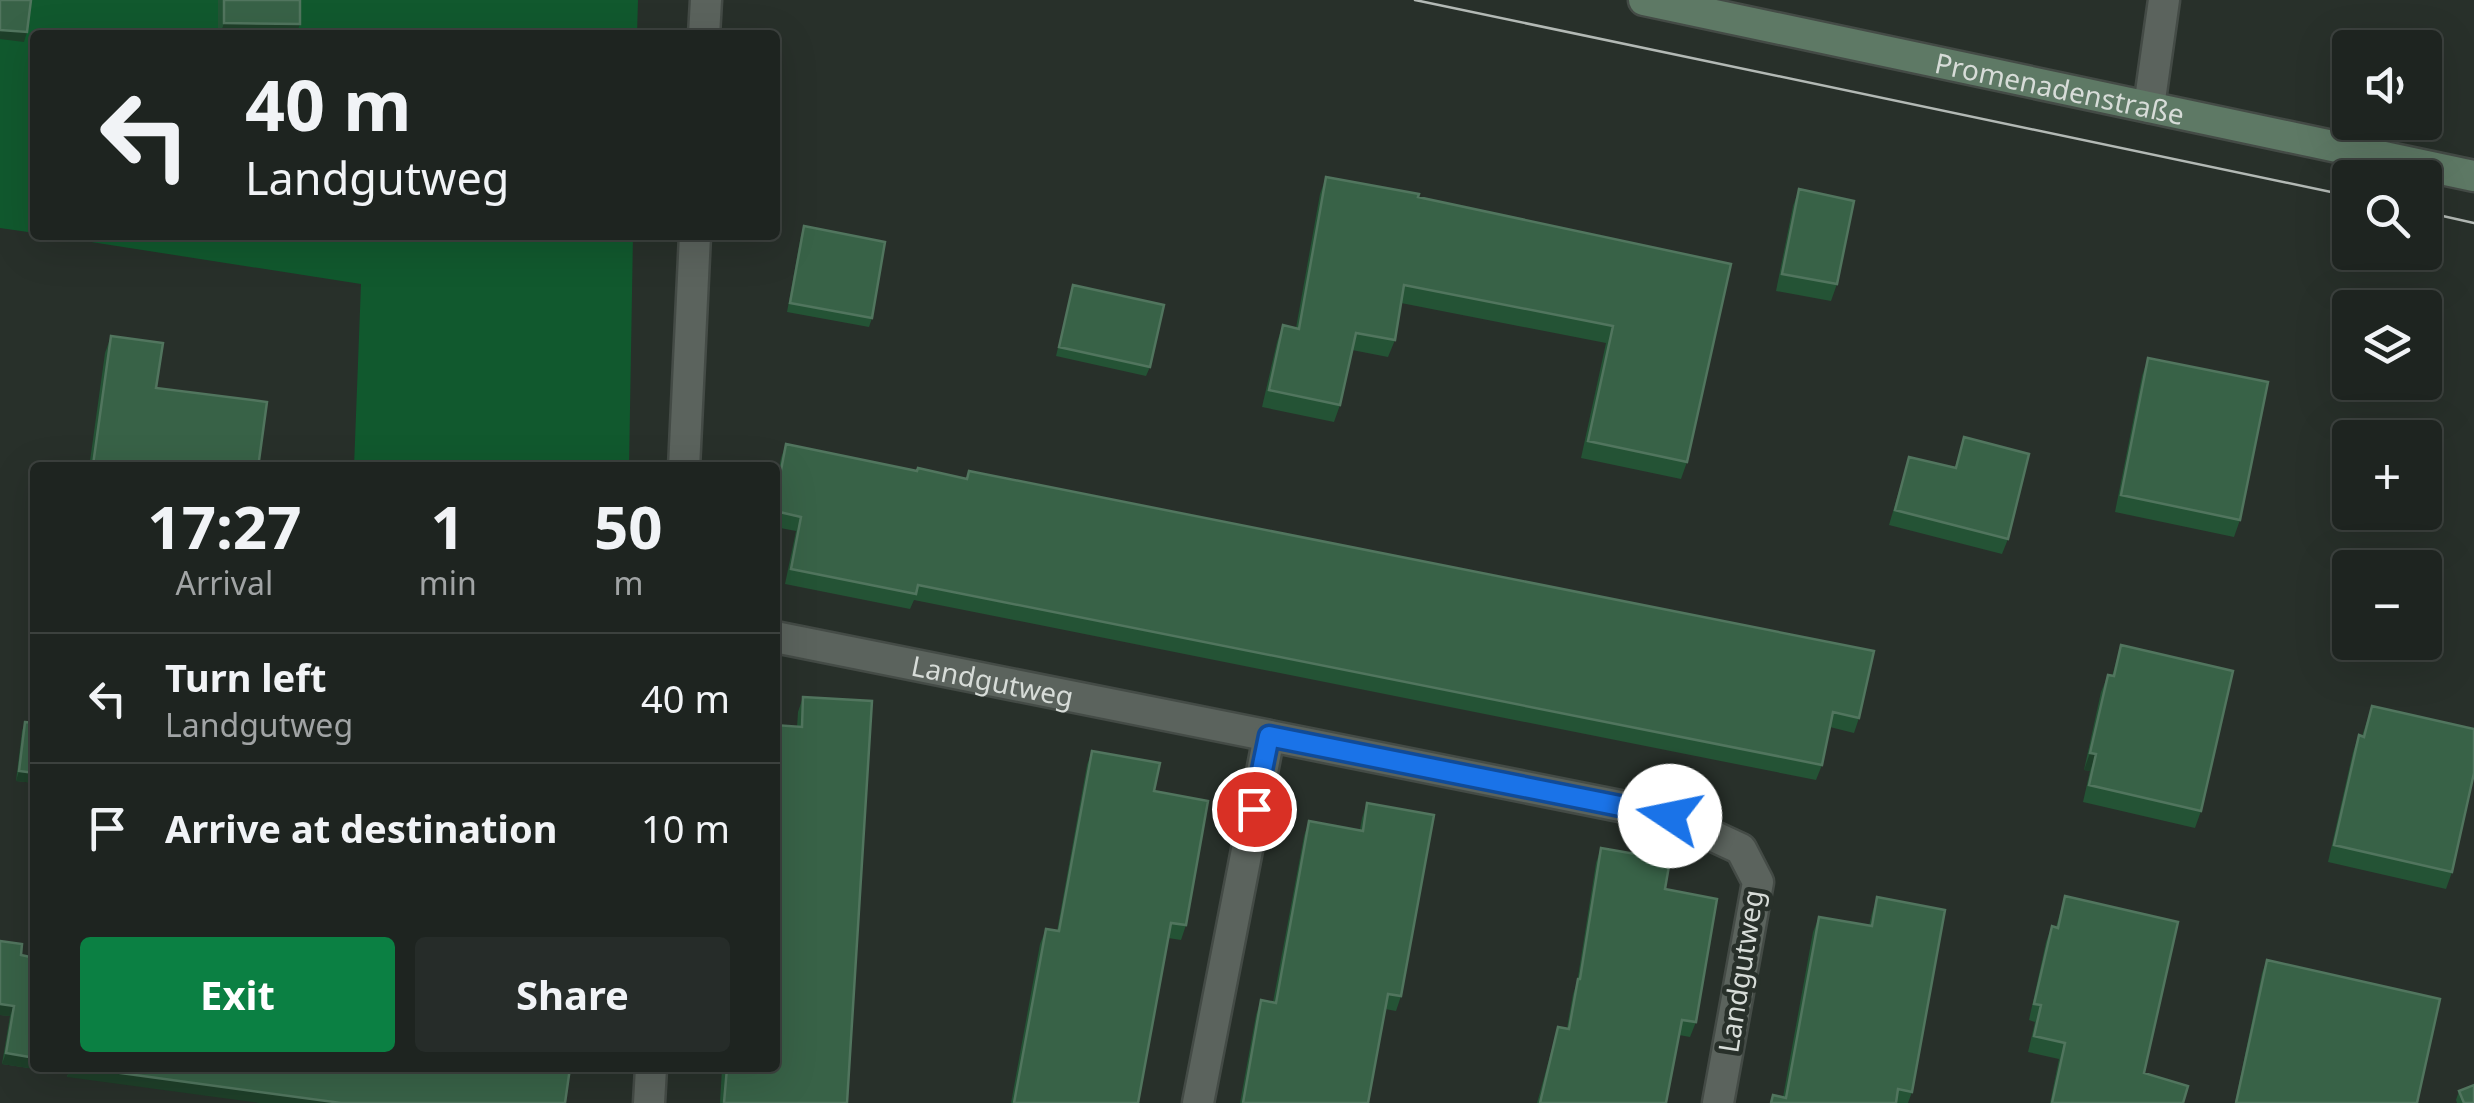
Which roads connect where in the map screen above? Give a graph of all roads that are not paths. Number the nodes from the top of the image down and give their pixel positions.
1 (706, 0) edge
2 (1644, 0) edge
3 (2164, 0) edge
4 (704, 30) edge
5 (2148, 107) junction
6 (2474, 176) edge
7 (694, 240) edge
8 (684, 462) edge
9 (780, 638) edge
10 (1269, 736) junction
11 (651, 1072) edge
12 (649, 1103) edge
13 (1198, 1103) edge
14 (1718, 1103) edge

1 - 4 street
2 - 5 main road, Promenadenstraße
3 - 5 street
5 - 6 main road, Promenadenstraße
7 - 8 street
9 - 10 street, Landgutweg
10 - 13 street
10 - 14 street, Landgutweg
11 - 12 street

